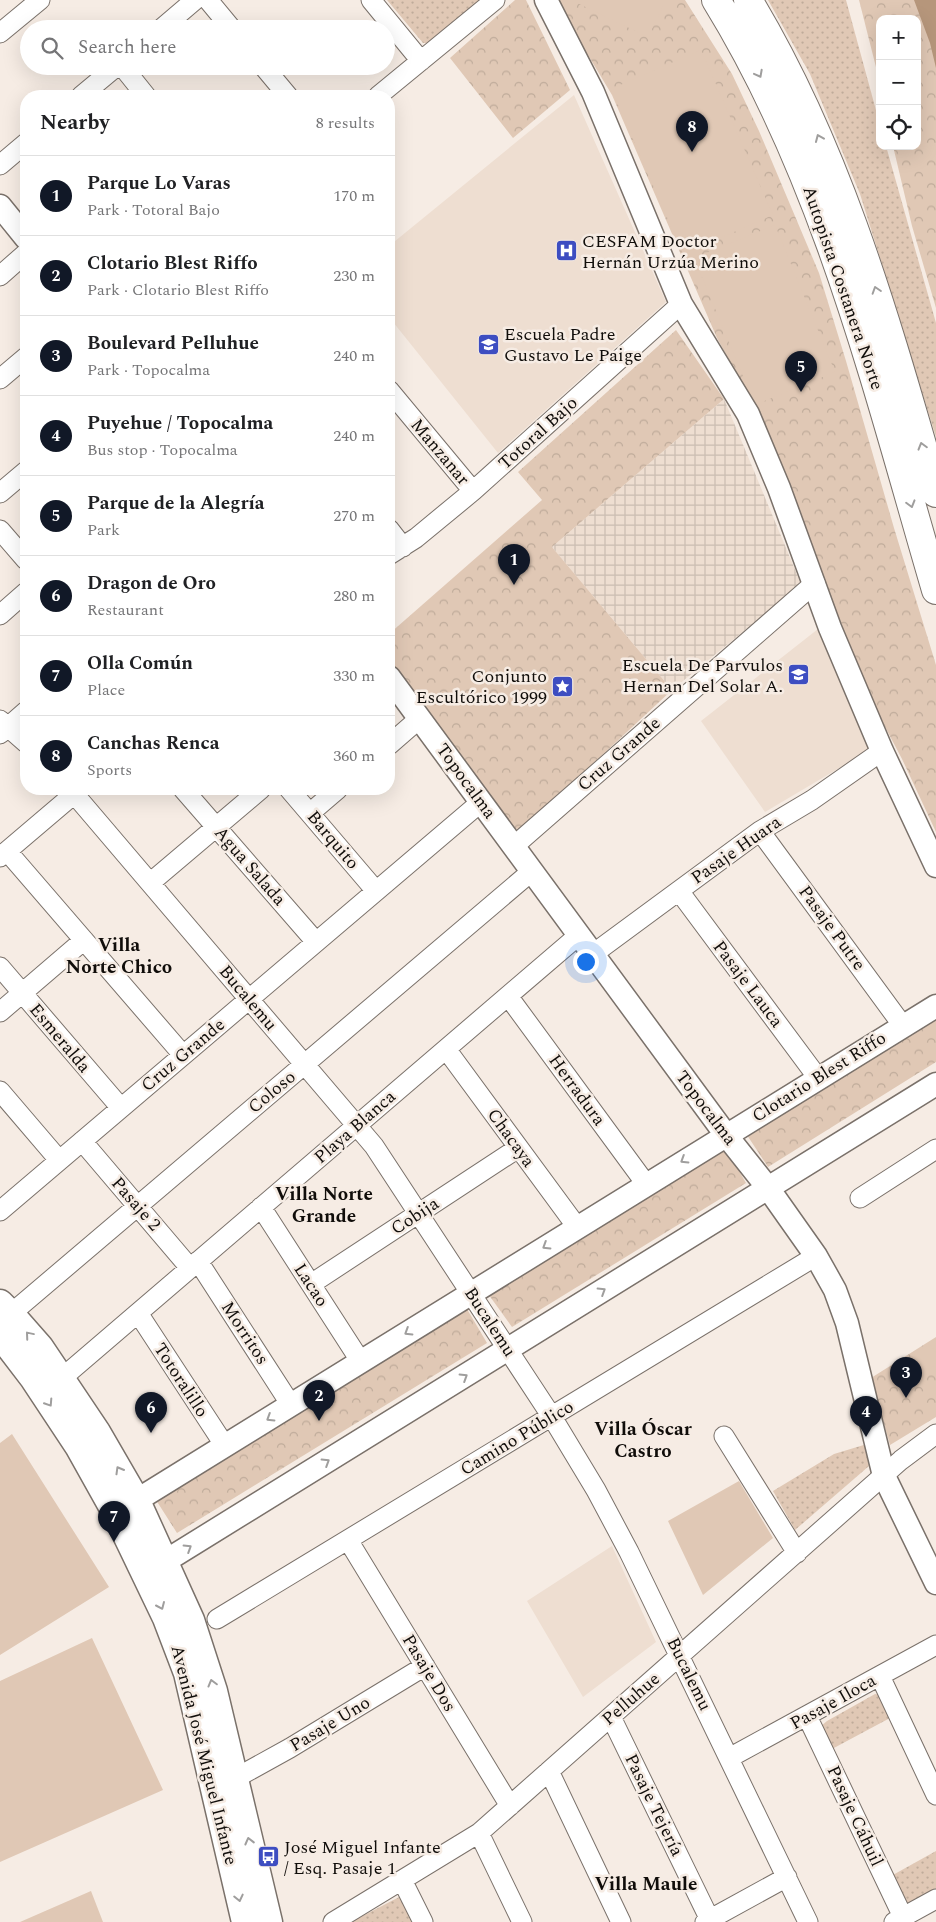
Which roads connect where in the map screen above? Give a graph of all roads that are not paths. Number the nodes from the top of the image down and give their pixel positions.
1 (40, 0) edge
2 (195, 0) edge
3 (208, 0) edge
4 (371, 0) edge
5 (495, 0) edge
6 (546, 0) edge
7 (716, 0) edge
8 (748, 0) edge
9 (172, 20) edge
10 (225, 20) edge
11 (387, 20) edge
12 (395, 29) edge
13 (0, 33) edge
14 (421, 61) junction
15 (106, 75) edge
16 (129, 75) edge
17 (270, 75) edge
18 (88, 90) edge
19 (141, 90) edge
20 (283, 90) edge
21 (385, 90) edge
22 (20, 148) edge
23 (0, 165) edge
24 (0, 206) edge
25 (20, 231) edge
26 (20, 258) edge
27 (0, 276) edge
28 (682, 304) junction
29 (20, 362) edge
30 (0, 379) edge
31 (395, 397) edge
32 (20, 476) edge
33 (473, 491) junction
34 (0, 493) edge
35 (936, 493) edge
36 (0, 530) edge
37 (396, 551) edge
38 (20, 553) edge
39 (815, 583) junction
40 (936, 590) edge
41 (20, 597) edge
42 (0, 615) edge
43 (395, 685) edge
44 (20, 716) edge
45 (420, 718) junction
46 (2, 727) edge
47 (20, 738) edge
48 (395, 740) edge
49 (882, 751) junction
50 (69, 795) edge
51 (79, 795) edge
52 (188, 795) edge
53 (254, 795) edge
54 (294, 795) edge
55 (331, 795) edge
56 (481, 802) junction
57 (310, 813) junction
58 (216, 827) junction
59 (760, 831) junction
60 (514, 846) junction
61 (3, 854) edge
62 (936, 866) edge
63 (532, 871) junction
64 (150, 883) junction
65 (376, 891) junction
66 (679, 891) junction
67 (579, 936) junction
68 (84, 940) junction
69 (316, 942) junction
70 (593, 954) junction
71 (0, 967) edge
72 (22, 993) junction
73 (508, 996) junction
74 (249, 999) junction
75 (936, 1006) edge
76 (0, 1012) edge
77 (903, 1026) junction
78 (446, 1049) junction
79 (183, 1055) junction
80 (305, 1064) junction
81 (818, 1078) junction
82 (936, 1084) edge
83 (0, 1090) edge
84 (121, 1108) junction
85 (357, 1126) junction
86 (726, 1134) junction
87 (82, 1141) junction
88 (518, 1148) junction
89 (936, 1149) edge
90 (60, 1160) junction
91 (646, 1184) junction
92 (768, 1188) junction
93 (860, 1198) dead end
94 (138, 1206) junction
95 (261, 1208) junction
96 (0, 1211) edge
97 (419, 1213) junction
98 (577, 1227) junction
99 (816, 1256) junction
100 (194, 1264) junction
101 (311, 1284) junction
102 (471, 1293) junction
103 (138, 1313) junction
104 (3, 1321) edge
105 (508, 1349) junction
106 (361, 1362) junction
107 (62, 1378) junction
108 (292, 1405) junction
109 (552, 1416) junction
110 (936, 1434) edge
111 (724, 1436) dead end
112 (224, 1446) junction
113 (884, 1476) junction
114 (127, 1507) junction
115 (348, 1540) junction
116 (797, 1553) junction
117 (156, 1567) junction
118 (936, 1583) edge
119 (217, 1619) dead end
120 (936, 1645) edge
121 (680, 1656) junction
122 (425, 1666) junction
123 (880, 1676) junction
124 (807, 1716) junction
125 (611, 1717) junction
126 (729, 1758) junction
127 (549, 1771) junction
128 (234, 1779) junction
129 (936, 1795) edge
130 (510, 1806) junction
131 (479, 1834) junction
132 (787, 1877) junction
133 (402, 1880) junction
134 (936, 1899) edge
135 (898, 1920) edge
136 (708, 1921) edge
137 (245, 1922) edge
138 (269, 1922) edge
139 (333, 1922) edge
140 (423, 1922) edge
141 (522, 1922) edge
142 (621, 1922) edge
143 (808, 1922) edge

1 - 13 street
2 - 9 street
3 - 10 street
4 - 11 street
5 - 14 street
6 - 28 street
7 -> 40 highway, Autopista Costanera Norte
35 -> 8 highway, Autopista Costanera Norte
12 - 14 street
14 - 21 street
15 - 18 street
16 - 19 street
17 - 20 street
22 - 23 street
24 - 25 street
26 - 27 street
28 - 33 street, Totoral Bajo
28 - 39 street
29 - 30 street
31 - 33 street, Manzanar
32 - 34 street
33 - 37 street, Totoral Bajo
36 - 38 street
39 - 49 street
39 - 60 street, Cruz Grande
41 - 42 street
43 - 45 street, Topocalma
44 - 46 street
45 - 48 street
45 - 56 street, Topocalma
46 - 47 street
49 - 59 street, Pasaje Huara
49 - 62 street
50 - 61 street
51 - 64 street, Bucalemu
52 - 58 street, Agua Salada
53 - 58 street
54 - 57 street, Barquito
55 - 57 street
56 - 60 street, Topocalma
56 - 65 street, Cruz Grande
57 - 65 street, Barquito
58 - 64 street
58 - 69 street, Agua Salada
59 - 66 street, Pasaje Huara
59 - 77 street, Pasaje Putre
60 - 63 street, Topocalma
61 - 68 street
63 - 67 street, Topocalma
63 - 80 street, Coloso
64 - 74 street, Bucalemu
65 - 69 street, Cruz Grande
66 - 70 street, Pasaje Huara
66 - 81 street, Pasaje Lauca
67 - 70 street, Topocalma
67 - 73 street, Playa Blanca
68 - 72 street
68 - 79 street
69 - 74 street, Cruz Grande
70 - 86 street, Topocalma
71 - 72 street, Esmeralda
72 - 76 street
72 - 84 street, Esmeralda
73 - 78 street, Playa Blanca
73 - 91 street, Herradura
74 - 79 street, Cruz Grande
74 - 80 street, Bucalemu
75 - 77 street, Clotario Blest Riffo
77 - 81 street, Clotario Blest Riffo
78 - 85 street, Playa Blanca
78 - 88 street, Chacaya
79 - 84 street, Cruz Grande
80 - 85 street, Bucalemu
80 - 94 street, Coloso
81 - 86 street, Clotario Blest Riffo
82 - 92 street
83 - 90 street
84 - 87 street, Cruz Grande
85 - 95 street, Playa Blanca
85 - 97 street, Bucalemu
86 -> 91 street, Clotario Blest Riffo
86 - 92 street, Topocalma
87 - 90 street, Cruz Grande
87 - 94 street, Pasaje 2
88 - 97 street, Cobija
88 - 98 street, Chacaya
89 - 93 street
90 - 96 street, Cruz Grande
91 - 98 street, Clotario Blest Riffo
92 - 99 street, Topocalma
105 -> 92 street
94 - 100 street, Pasaje 2
94 - 104 street, Coloso
95 - 100 street, Playa Blanca
95 - 101 street, Lacao
97 - 101 street, Cobija
97 - 102 street, Bucalemu
98 -> 102 street, Clotario Blest Riffo
99 - 109 street, Camino Público
99 - 113 street, Topocalma
100 - 103 street, Playa Blanca
100 - 108 street, Morritos
101 - 106 street, Lacao
102 - 105 street, Bucalemu
102 -> 106 street, Clotario Blest Riffo
103 - 107 street, Playa Blanca
103 - 112 street, Totoralillo
107 -> 104 main road, Avenida José Miguel Infante
104 -> 114 main road, Avenida José Miguel Infante
105 - 109 street, Bucalemu
117 -> 105 street
106 - 108 street, Clotario Blest Riffo
114 -> 107 main road, Avenida José Miguel Infante
108 -> 112 street, Clotario Blest Riffo
109 - 115 street, Camino Público
109 - 121 street, Bucalemu
110 - 113 street, Pelluhue
111 - 116 street
112 - 114 street, Clotario Blest Riffo
113 - 116 street, Pelluhue
113 - 118 street, Topocalma
114 - 117 main road, Avenida José Miguel Infante
115 - 119 street, Camino Público
115 - 122 street, Pasaje Dos
116 - 121 street, Pelluhue
128 -> 117 main road, Avenida José Miguel Infante
117 -> 137 main road, Avenida José Miguel Infante
120 - 123 street, Pasaje Iloca
121 - 125 street, Pelluhue
121 - 126 street, Bucalemu
122 - 128 street, Pasaje Uno
122 - 130 street, Pasaje Dos
123 - 124 street, Pasaje Iloca
123 - 129 street
124 - 126 street, Pasaje Iloca
124 - 135 street, Pasaje Cáhuil
125 - 127 street, Pelluhue
125 - 136 street, Pasaje Tejería
126 - 132 street, Bucalemu
127 - 130 street, Pelluhue
127 - 142 street
138 -> 128 main road, Avenida José Miguel Infante
130 - 131 street, Pelluhue
131 - 133 street, Pelluhue
131 - 141 street
132 - 136 street
132 - 143 street, Bucalemu
133 - 139 street, Pelluhue
133 - 140 street
134 - 135 street

